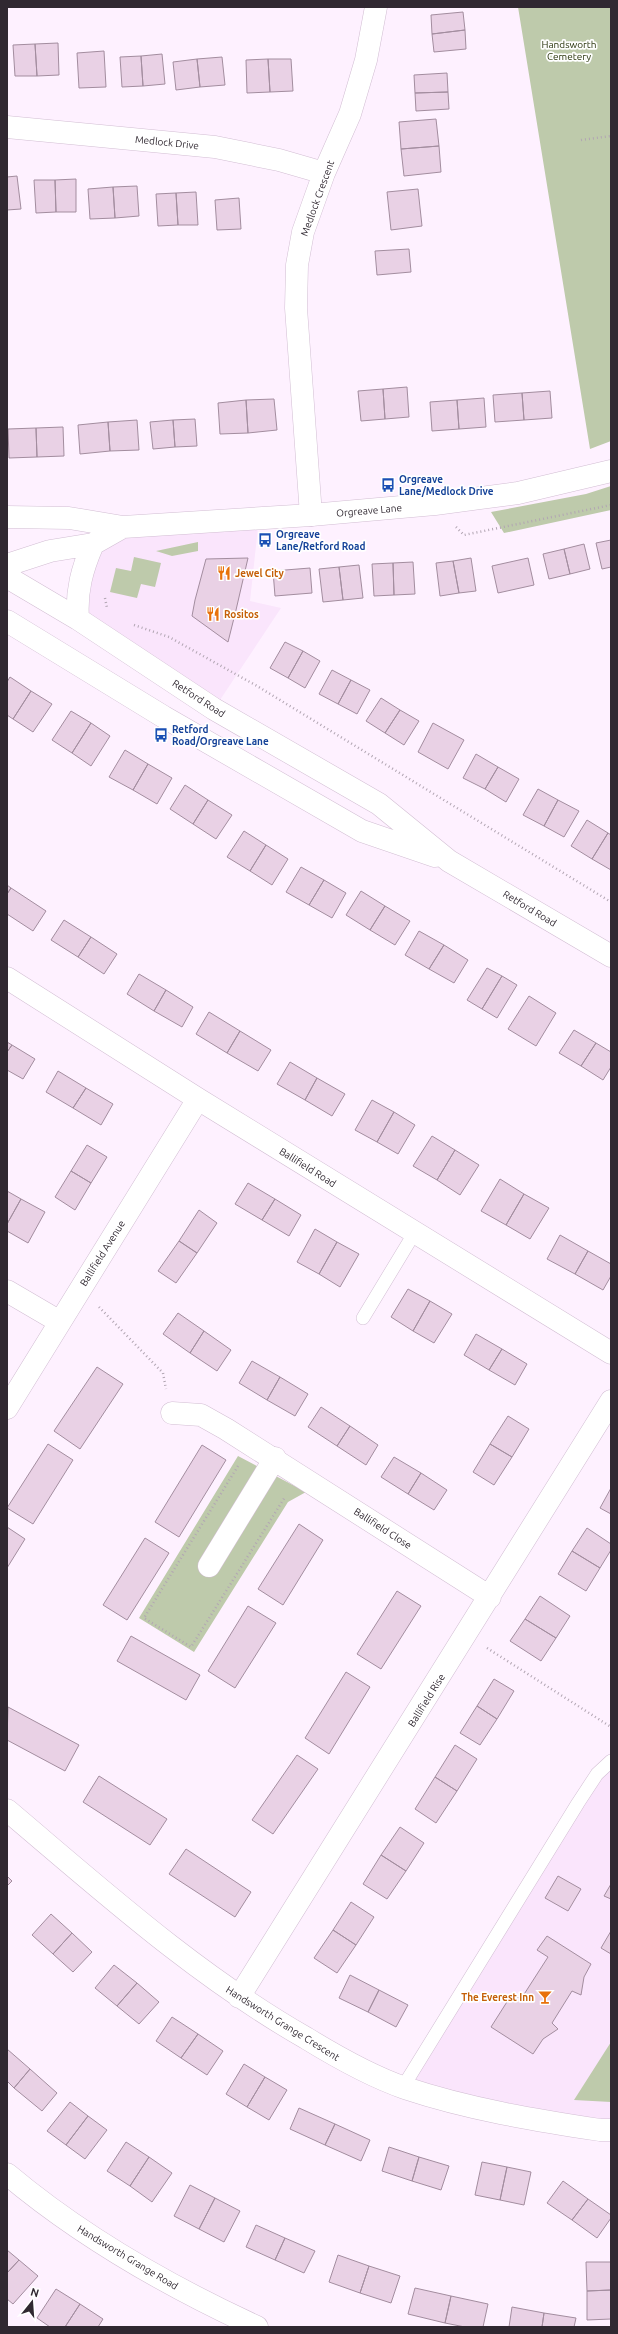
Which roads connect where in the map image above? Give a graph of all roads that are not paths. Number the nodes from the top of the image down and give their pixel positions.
1 (376, 7) edge
2 (7, 127) edge
3 (324, 173) junction
4 (611, 472) edge
5 (311, 516) junction
6 (7, 517) edge
7 (123, 527) junction
8 (93, 544) junction
9 (7, 565) edge
10 (7, 577) edge
11 (78, 618) junction
12 (7, 621) edge
13 (449, 861) junction
14 (611, 956) edge
15 (7, 978) edge
16 (198, 1099) junction
17 (415, 1232) junction
18 (7, 1291) edge
19 (363, 1318) dead end
20 (60, 1322) junction
21 (611, 1353) edge
22 (611, 1401) edge
23 (7, 1408) edge
24 (172, 1413) road end
25 (275, 1458) junction
26 (209, 1566) dead end
27 (490, 1597) junction
28 (611, 1761) edge
29 (7, 1810) edge
30 (239, 1997) junction
31 (403, 2087) junction
32 (611, 2130) edge
33 (7, 2174) edge
34 (257, 2327) edge

1 - 3 street, Medlock Crescent
2 - 3 street, Medlock Drive
3 - 5 street, Medlock Crescent
4 - 5 street, Orgreave Lane
5 - 7 street, Orgreave Lane
6 - 7 street, Orgreave Lane
7 - 8 street, Orgreave Lane
8 - 9 street, Orgreave Lane
8 - 11 street
10 - 11 street, Retford Road
11 - 13 street, Retford Road
12 - 13 street, Retford Road
13 - 14 street, Retford Road
15 - 16 street, Ballifield Road
16 - 17 street, Ballifield Road
16 - 20 street, Ballifield Avenue
17 - 19 lane
17 - 21 street, Ballifield Road
18 - 20 street
20 - 23 street, Ballifield Avenue
22 - 27 street, Ballifield Rise
24 - 25 street, Ballifield Close
25 - 26 street
25 - 27 street, Ballifield Close
27 - 30 street, Ballifield Rise
28 - 31 lane
29 - 30 street, Handsworth Grange Crescent
30 - 31 street, Handsworth Grange Crescent
31 - 32 street, Handsworth Grange Crescent
33 - 34 street, Handsworth Grange Road

